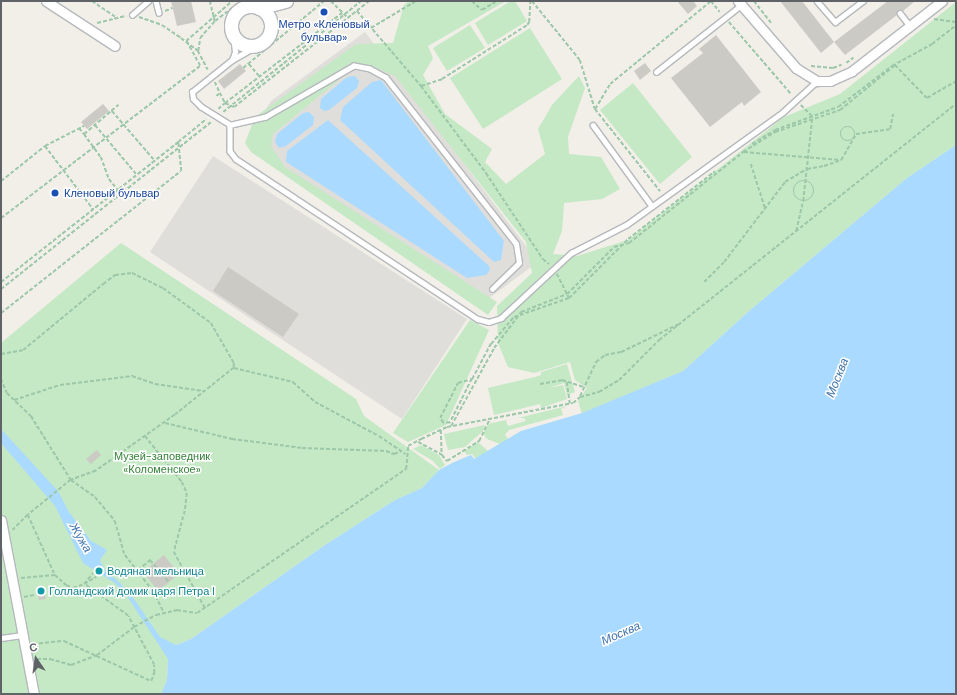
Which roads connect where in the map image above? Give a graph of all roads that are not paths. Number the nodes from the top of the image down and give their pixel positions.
1 (46, 1) edge
2 (148, 1) edge
3 (156, 1) edge
4 (286, 1) edge
5 (290, 1) edge
6 (817, 1) edge
7 (863, 1) edge
8 (942, 1) edge
9 (739, 3) edge
10 (259, 8) junction
11 (159, 13) dead end
12 (900, 13) dead end
13 (132, 15) road end
14 (269, 20) junction
15 (910, 26) junction
16 (233, 35) junction
17 (258, 45) junction
18 (115, 46) dead end
19 (232, 60) junction
20 (656, 72) dead end
21 (817, 81) junction
22 (230, 125) junction
23 (593, 125) dead end
24 (652, 206) junction
25 (492, 289) dead end
26 (1, 520) edge
27 (21, 633) junction
28 (1, 638) edge
29 (34, 694) edge

1 - 18 street
2 - 13 lane
3 - 11 lane
4 - 10 street
5 - 14 street
6 - 7 lane
8 - 15 street
9 - 20 lane
9 - 21 street
10 - 14 street
10 - 16 street
12 - 15 lane
14 - 17 street
15 - 21 street
16 - 17 street
16 - 19 lane
17 - 19 lane
19 - 22 lane
21 - 24 lane
22 - 24 lane
22 - 25 lane
23 - 24 lane
26 - 27 street
27 - 28 lane
27 - 29 street

